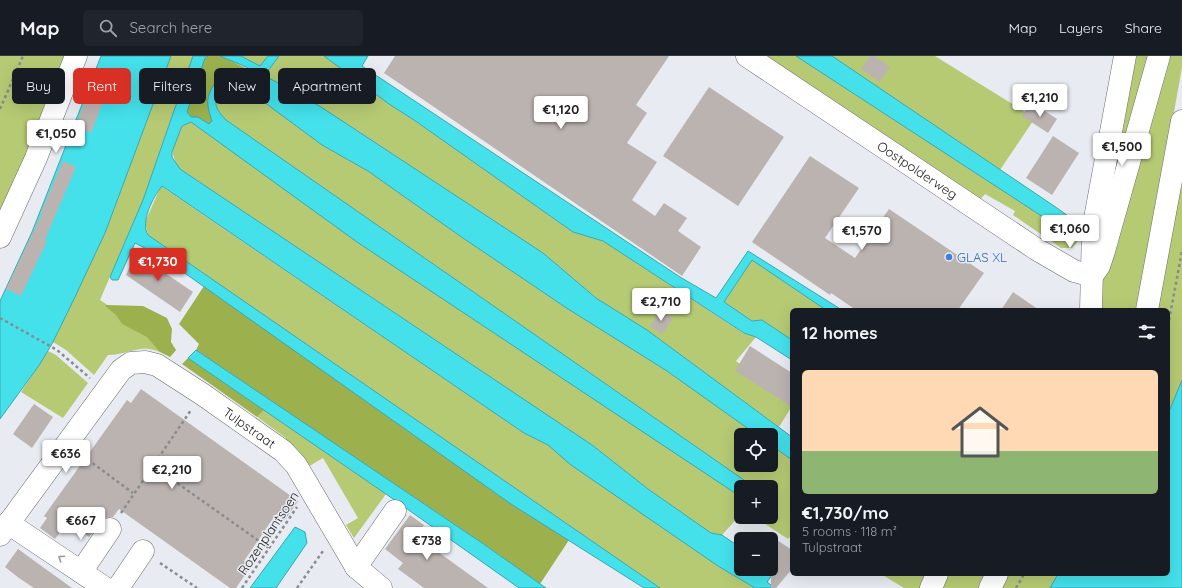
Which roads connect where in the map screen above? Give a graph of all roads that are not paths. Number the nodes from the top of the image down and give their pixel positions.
1 (76, 56) edge
2 (747, 56) edge
3 (1125, 56) edge
4 (1159, 56) edge
5 (1182, 121) edge
6 (0, 237) edge
7 (1092, 276) junction
8 (1091, 308) edge
9 (1147, 308) edge
10 (396, 511) dead end
11 (4, 529) edge
12 (110, 529) road end
13 (143, 551) road end
14 (356, 567) junction
15 (81, 572) junction
16 (936, 576) edge
17 (996, 576) edge
18 (105, 588) edge
19 (118, 588) edge
20 (381, 588) edge
21 (931, 588) edge
22 (990, 588) edge

1 - 6 street
2 - 7 street, Oostpolderweg
3 - 7 street
4 - 7 street
5 - 9 street
7 - 8 street
10 - 14 street
11 - 14 street, Tulpstraat
15 -> 11 street
12 - 15 street
13 - 19 street
14 - 20 street, Tulpstraat
15 - 18 street
16 - 21 street
17 - 22 street

